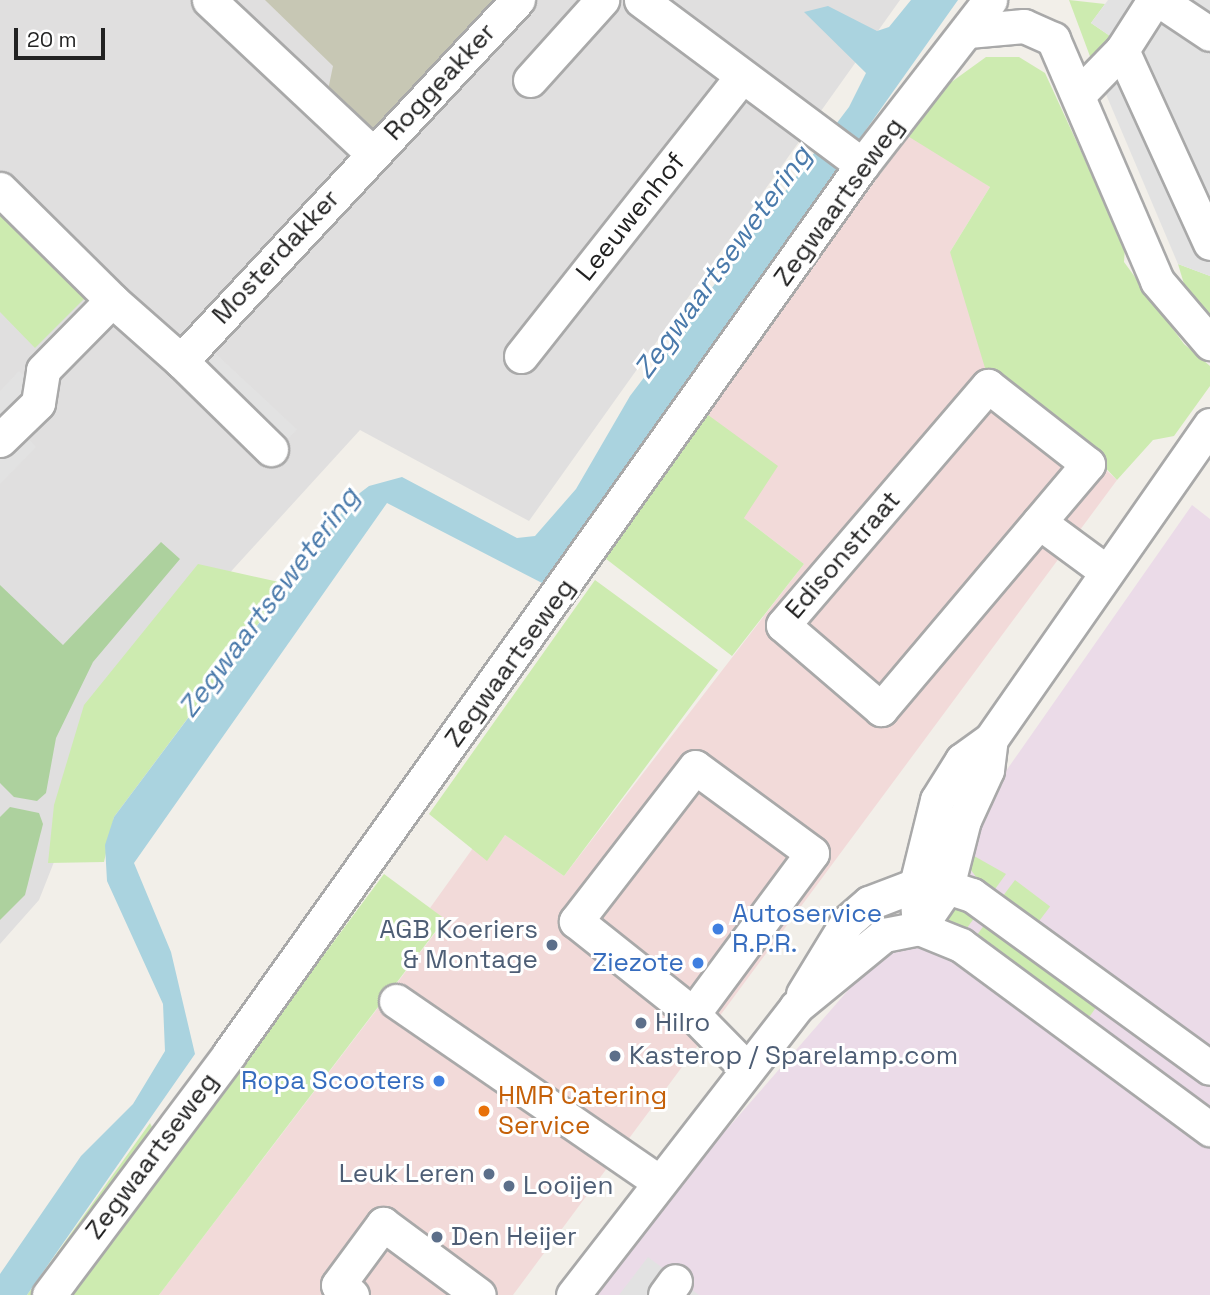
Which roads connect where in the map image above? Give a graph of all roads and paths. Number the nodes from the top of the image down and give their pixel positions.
1 (209, 0) edge
2 (518, 0) edge
3 (602, 0) edge
4 (640, 0) edge
5 (990, 0) edge
6 (1157, 0) edge
7 (968, 31) junction
8 (1210, 34) edge
9 (1122, 50) junction
10 (741, 77) junction
11 (530, 80) dead end
12 (1081, 92) junction
13 (373, 154) junction
14 (860, 163) junction
15 (0, 189) edge
16 (1210, 243) edge
17 (112, 300) junction
18 (1210, 343) edge
19 (521, 356) dead end
20 (181, 361) junction
21 (0, 440) edge
22 (1204, 446) edge
23 (271, 449) dead end
24 (1039, 522) junction
25 (1104, 570) junction
26 (931, 886) junction
27 (919, 928) junction
28 (396, 1001) dead end
29 (796, 1007) junction
30 (693, 1014) junction
31 (1141, 1019) junction
32 (1112, 1057) junction
33 (746, 1068) junction
34 (1210, 1068) edge
35 (1210, 1129) edge
36 (659, 1182) junction
37 (50, 1295) edge
38 (352, 1295) edge
39 (479, 1295) edge
40 (573, 1295) edge

1 - 13 street, Roggeakker
2 - 13 street, Roggeakker
3 - 11 street
4 - 10 street
5 - 7 street, Zegwaartseweg
6 - 8 street
6 - 9 street
7 - 12 street
7 - 14 street, Zegwaartseweg
9 - 12 street
9 - 16 street
10 - 14 street
10 - 19 street, Leeuwenhof
12 - 18 street
13 - 20 street, Mosterdakker
14 - 37 street, Zegwaartseweg
15 - 17 street
17 - 20 street
17 - 21 street
20 - 23 street
22 - 25 street
24 - 24 street, Edisonstraat
24 - 25 street
25 - 26 street
26 - 27 street
26 - 29 street
26 - 31 street
27 - 29 street
27 - 32 street
28 - 36 street
29 - 33 street
30 - 30 street
30 - 33 street
31 - 32 street
31 - 34 street
32 - 35 street
33 - 36 street
36 - 40 street
38 - 39 street

